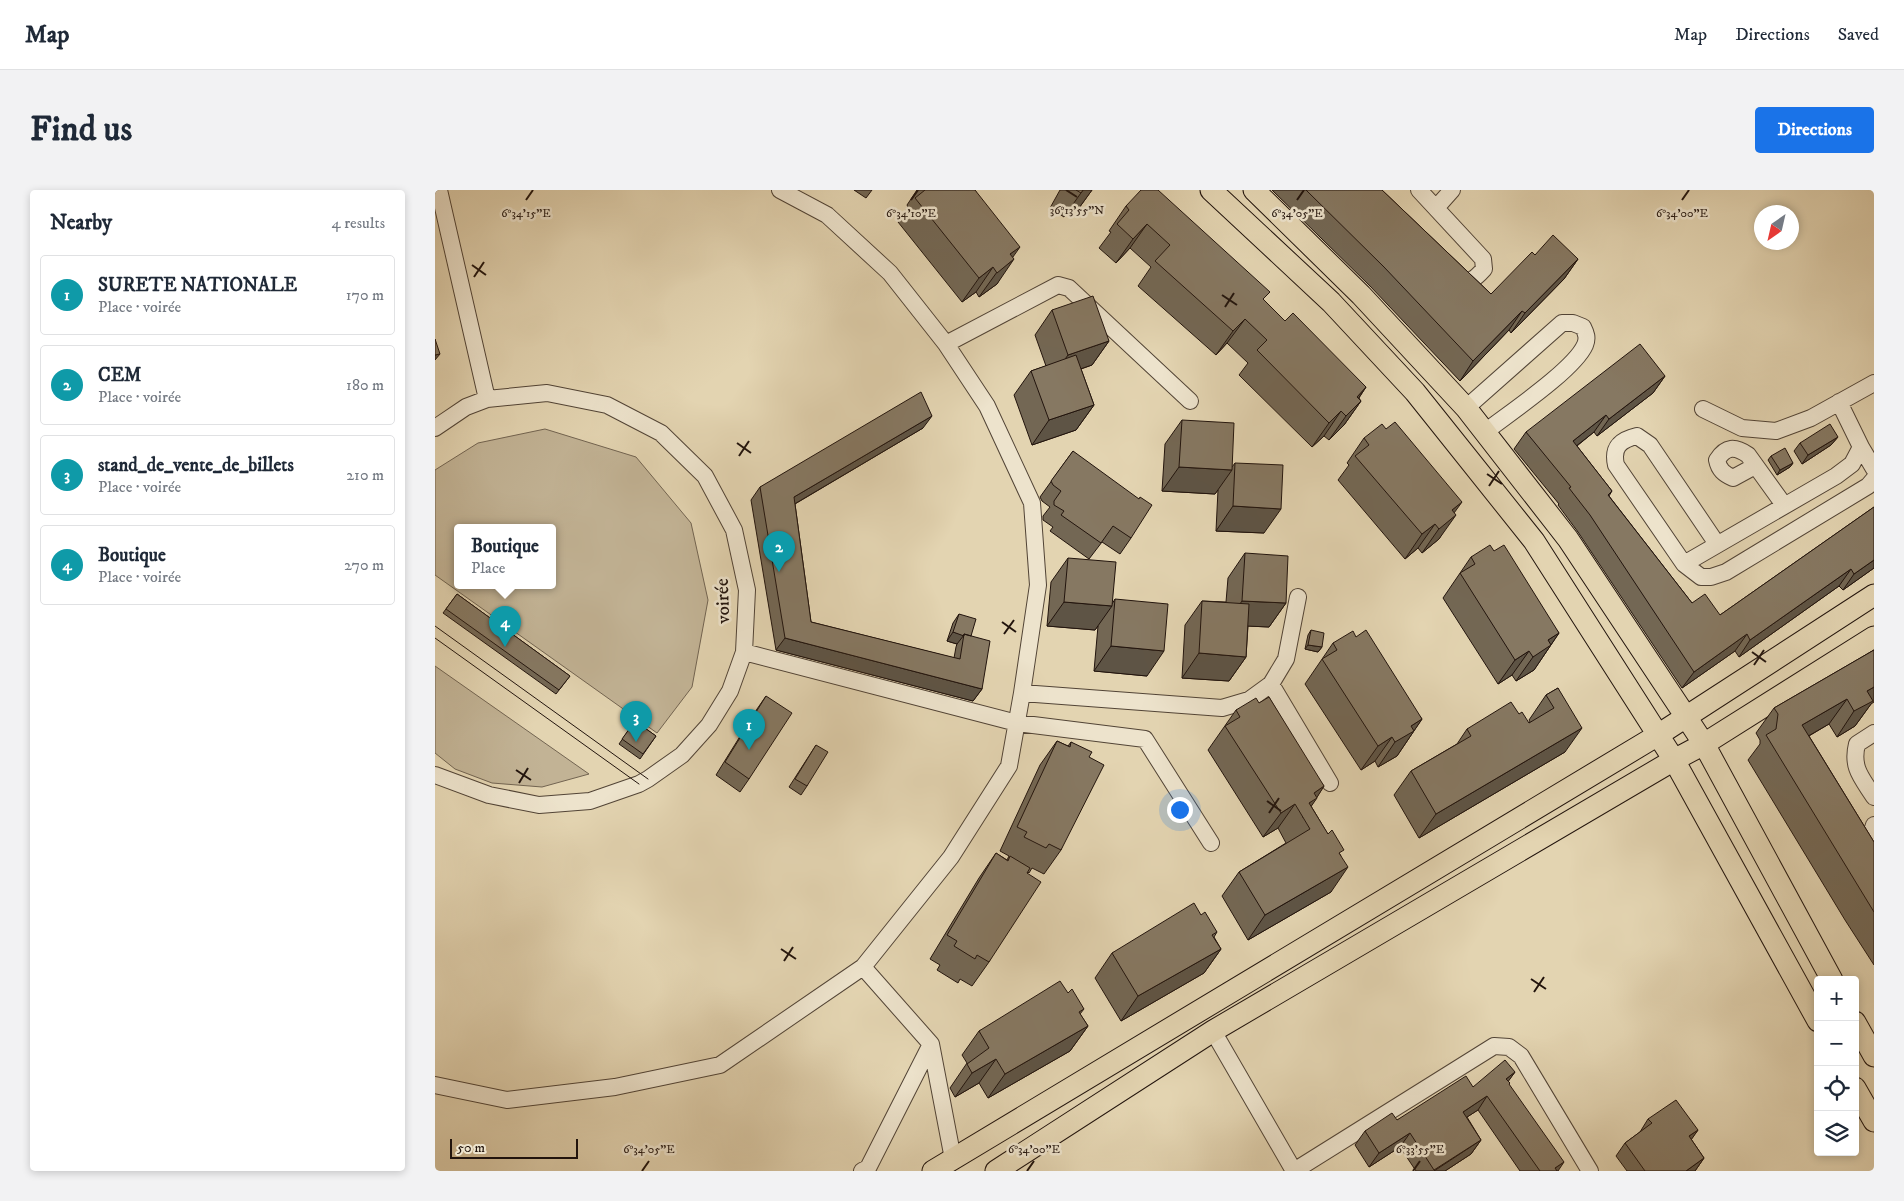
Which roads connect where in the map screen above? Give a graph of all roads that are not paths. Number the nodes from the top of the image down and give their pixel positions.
1 (439, 190) edge
2 (780, 190) edge
3 (1211, 190) edge
4 (1254, 190) edge
5 (1419, 190) edge
6 (1452, 190) edge
7 (1436, 208) junction
8 (1447, 272) edge
9 (946, 344) junction
10 (1874, 383) edge
11 (487, 399) junction
12 (1190, 401) dead end
13 (1839, 402) junction
14 (1466, 408) junction
15 (1703, 409) dead end
16 (435, 428) edge
17 (1485, 432) junction
18 (1861, 448) junction
19 (1755, 466) dead end
20 (1874, 469) edge
21 (1874, 479) edge
22 (1784, 505) junction
23 (1717, 544) junction
24 (1684, 564) junction
25 (1874, 595) edge
26 (1298, 598) dead end
27 (1874, 637) edge
28 (744, 652) junction
29 (1271, 684) junction
30 (1022, 693) junction
31 (1684, 716) junction
32 (1017, 723) junction
33 (1874, 733) edge
34 (1658, 735) junction
35 (1703, 744) junction
36 (1674, 760) junction
37 (435, 775) edge
38 (1330, 783) dead end
39 (1874, 797) edge
40 (1874, 825) edge
41 (1211, 843) dead end
42 (1874, 845) edge
43 (863, 967) junction
44 (1830, 976) edge
45 (1814, 1014) edge
46 (1859, 1029) edge
47 (1213, 1031) junction
48 (931, 1044) junction
49 (1874, 1056) edge
50 (435, 1085) edge
51 (1859, 1095) edge
52 (1874, 1121) edge
53 (953, 1159) junction
54 (862, 1171) edge
55 (933, 1171) edge
56 (996, 1171) edge
57 (1294, 1171) edge
58 (1590, 1171) edge

1 - 11 street
2 - 9 street
3 - 34 main road
4 - 14 main road
5 - 7 street
6 - 7 street
7 - 8 street
9 - 12 street
9 - 30 street
10 - 13 street
11 - 16 street, voirée
11 - 28 street, voirée
13 - 15 street
13 - 18 street
14 - 17 main road
14 - 17 street
17 - 31 main road
18 - 20 street
18 - 22 street
19 - 22 street
21 - 24 street
22 - 23 street
23 - 24 street
23 - 24 street
25 - 31 main road
26 - 29 street
27 - 35 main road
28 - 32 street
28 - 37 street, voirée
29 - 30 street
29 - 38 street
30 - 32 street
31 - 34 main road
31 - 35 main road
32 - 41 street
32 - 43 street
33 - 39 street
34 - 36 main road
34 - 53 main road
35 - 36 main road
35 - 44 main road
36 - 45 main road
36 - 47 main road
40 - 42 street
43 - 48 street
43 - 50 street
46 - 49 main road
47 - 56 main road
47 - 57 street
48 - 53 street
48 - 54 street
51 - 52 main road
53 - 55 main road
57 - 58 street

